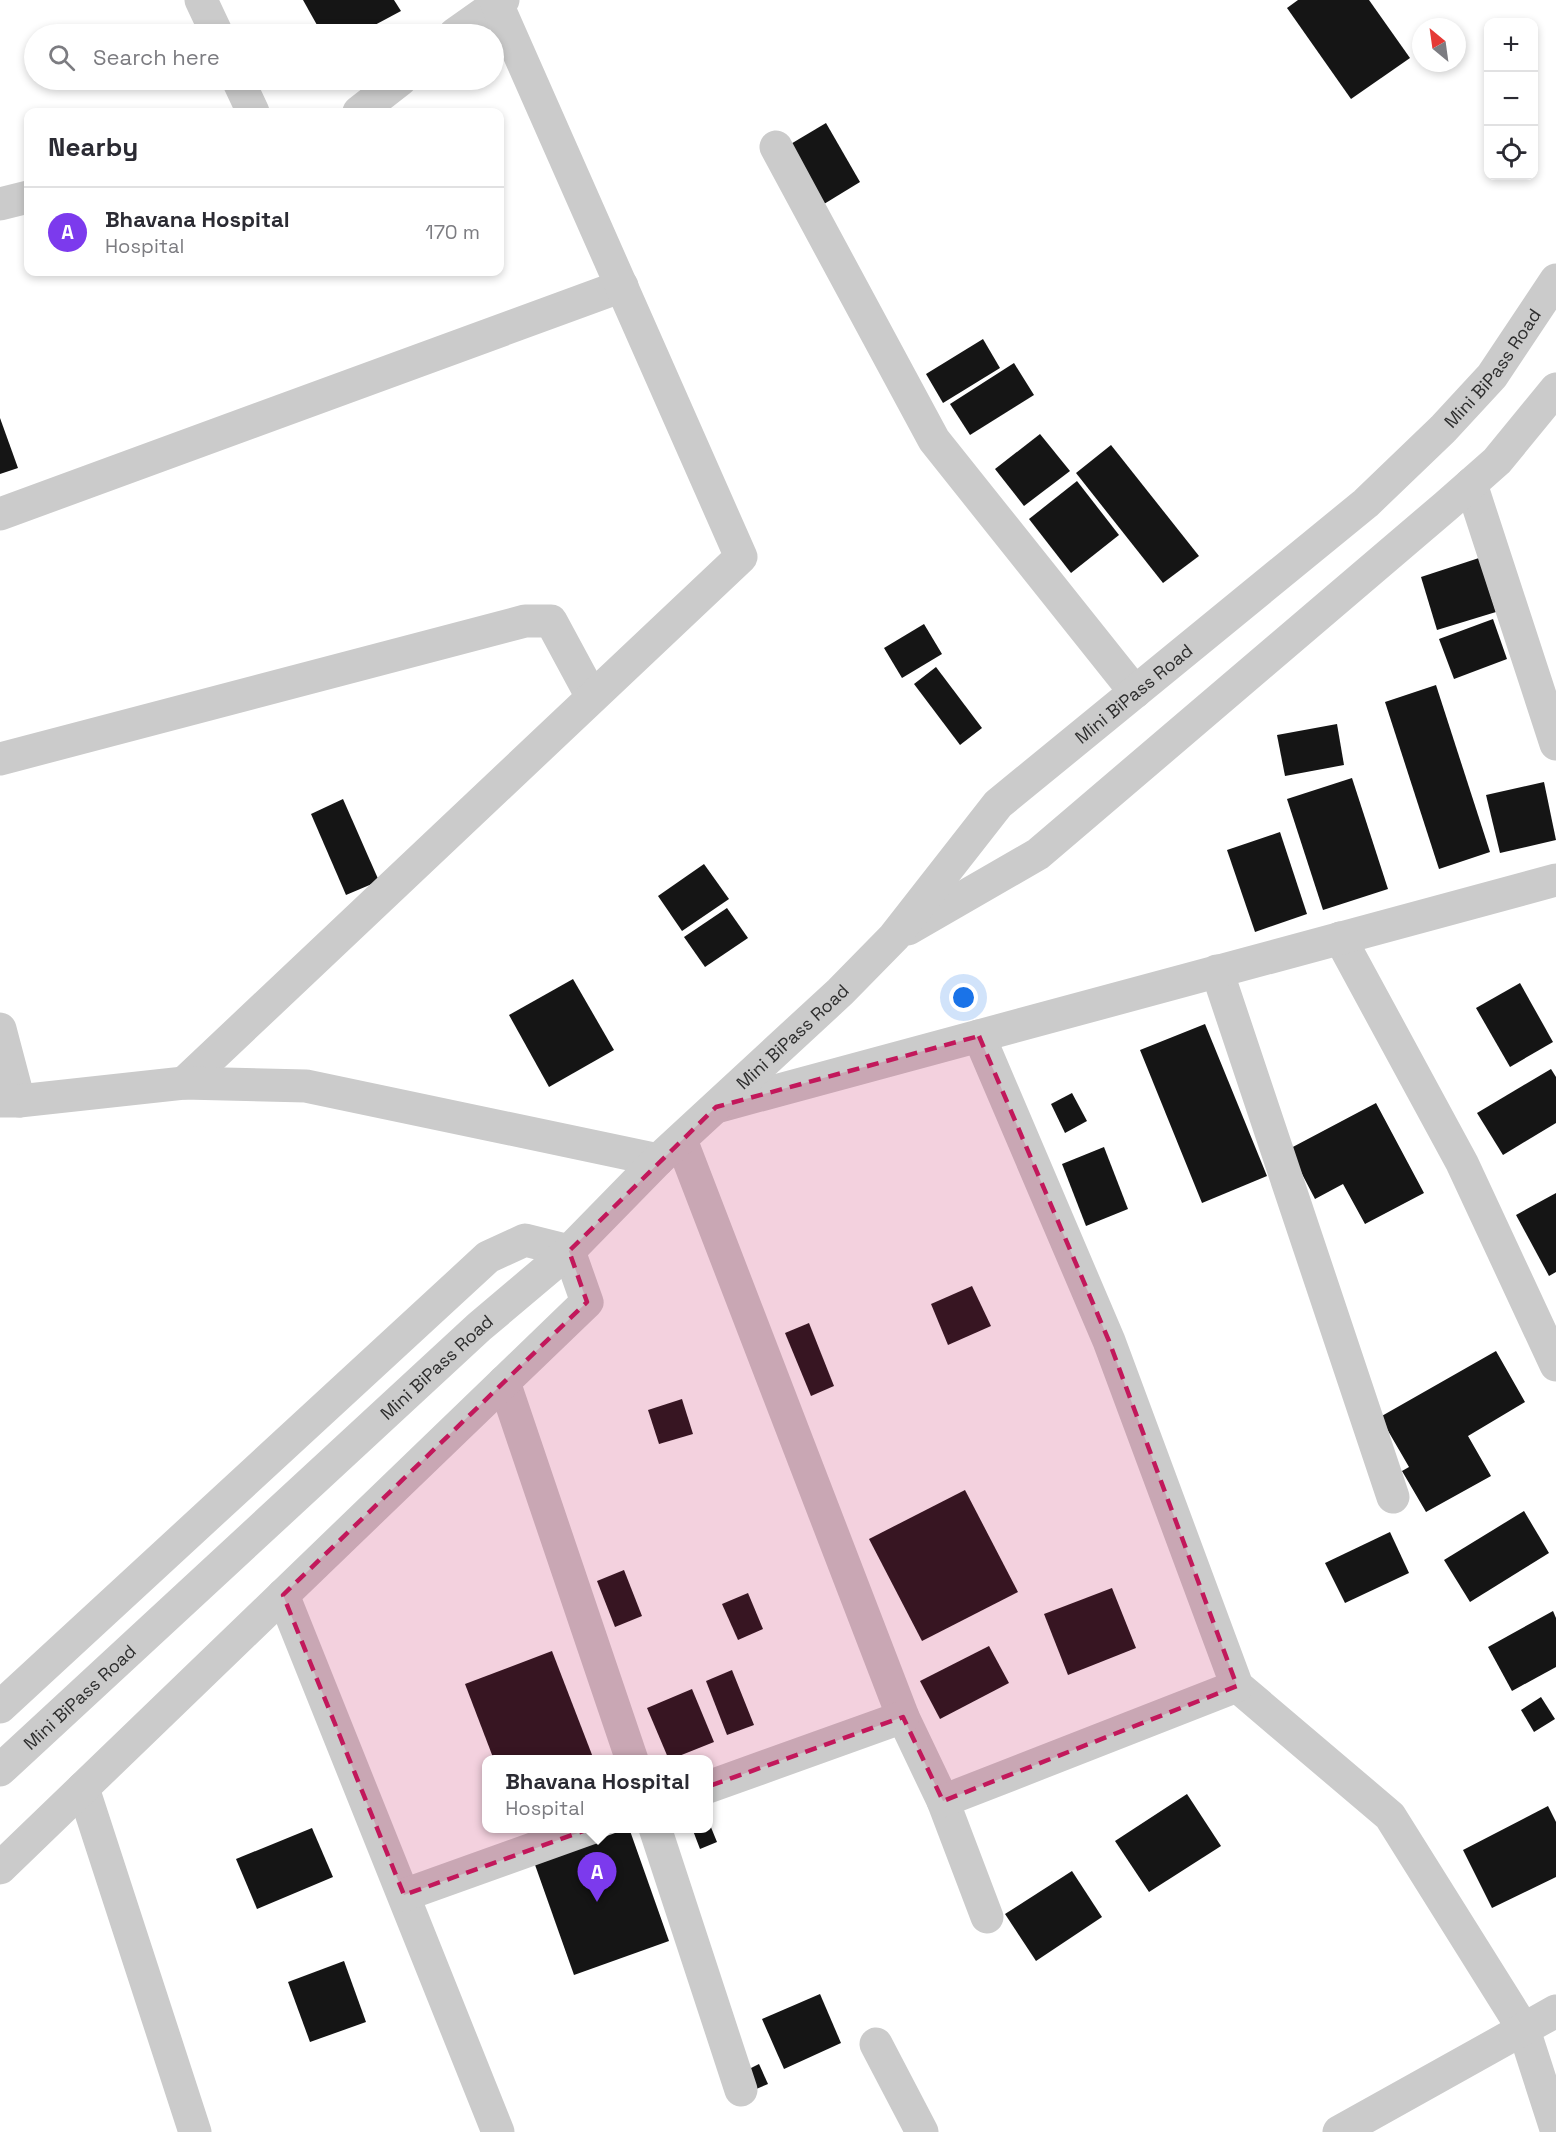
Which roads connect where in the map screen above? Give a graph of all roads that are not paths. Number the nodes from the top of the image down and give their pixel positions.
1 (201, 0) edge
2 (500, 2) edge
3 (212, 24) edge
4 (469, 24) edge
5 (243, 90) edge
6 (387, 90) edge
7 (251, 108) edge
8 (364, 108) edge
9 (776, 147) dead end
10 (24, 198) edge
11 (0, 204) edge
12 (1556, 280) edge
13 (622, 286) junction
14 (1556, 389) edge
15 (1471, 484) junction
16 (0, 514) edge
17 (1135, 692) junction
18 (592, 698) junction
19 (1556, 744) edge
20 (0, 759) edge
21 (1556, 879) edge
22 (894, 937) junction
23 (1340, 938) junction
24 (1217, 971) junction
25 (0, 1029) edge
26 (979, 1036) junction
27 (184, 1083) junction
28 (10, 1101) edge
29 (716, 1107) junction
30 (670, 1150) junction
31 (569, 1251) junction
32 (1556, 1365) edge
33 (504, 1382) junction
34 (1393, 1497) dead end
35 (283, 1595) junction
36 (1237, 1686) junction
37 (0, 1707) edge
38 (903, 1717) junction
39 (630, 1755) edge
40 (0, 1770) edge
41 (713, 1785) edge
42 (82, 1788) junction
43 (943, 1801) junction
44 (577, 1833) edge
45 (658, 1833) edge
46 (0, 1868) edge
47 (404, 1895) junction
48 (987, 1917) dead end
49 (1556, 2011) edge
50 (1524, 2030) junction
51 (876, 2044) dead end
52 (741, 2090) dead end
53 (1556, 2129) edge
54 (195, 2132) edge
55 (498, 2132) edge
56 (922, 2132) edge
57 (1339, 2132) edge

1 - 3 street
2 - 4 street
2 - 13 street
5 - 7 street
6 - 8 street
9 - 17 street
10 - 11 street
12 - 17 street, Mini BiPass Road
13 - 16 street
13 - 18 street
14 - 15 street
15 - 19 street
15 - 22 street
17 - 22 street, Mini BiPass Road
18 - 20 street
18 - 27 street
21 - 23 street
22 - 29 street, Mini BiPass Road
23 - 24 street
23 - 32 street
24 - 26 street
24 - 34 street
25 - 28 street
26 - 29 street
26 - 36 street
27 - 28 street
27 - 30 street
29 - 30 street, Mini BiPass Road
30 - 31 street, Mini BiPass Road
30 - 38 street
31 - 33 street
31 - 37 street
31 - 40 street, Mini BiPass Road
33 - 35 street
33 - 39 street
35 - 42 street
35 - 47 street
36 - 43 street
36 - 50 street
38 - 41 street
38 - 43 street
42 - 46 street
42 - 54 street
43 - 48 street
44 - 47 street
45 - 52 street
47 - 55 street
49 - 50 street
50 - 53 street
50 - 57 street
51 - 56 street

